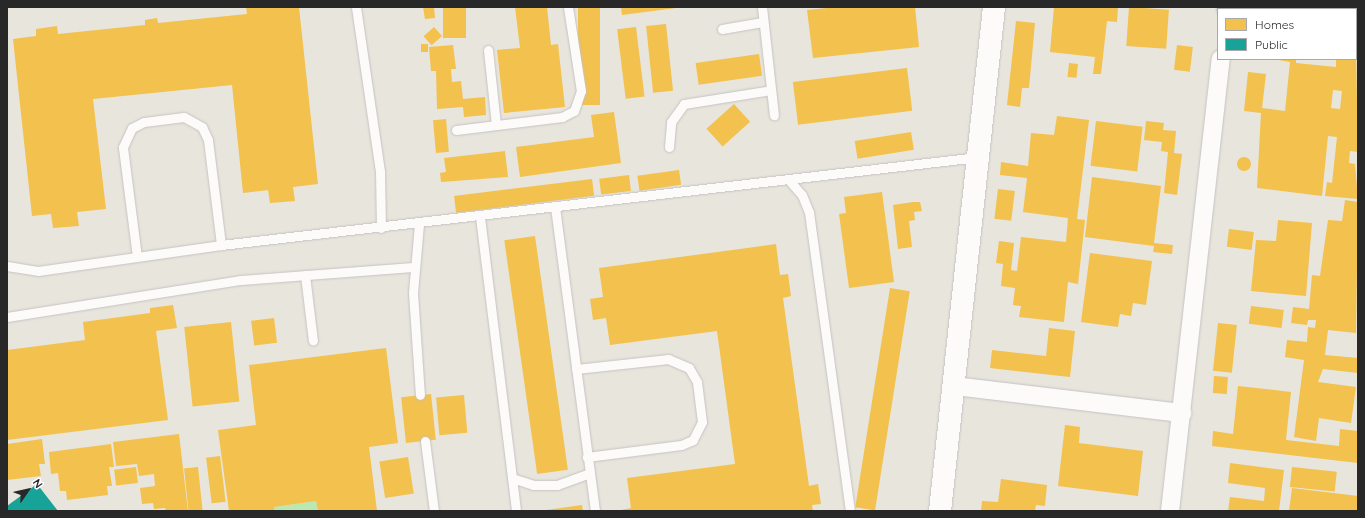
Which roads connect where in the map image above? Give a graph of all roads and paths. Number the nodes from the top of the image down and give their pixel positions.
1 (356, 7) edge
2 (568, 7) edge
3 (762, 7) edge
4 (994, 7) edge
5 (762, 22) junction
6 (722, 29) dead end
7 (488, 50) dead end
8 (1221, 60) edge
9 (771, 90) junction
10 (774, 115) dead end
11 (496, 125) junction
12 (456, 130) dead end
13 (669, 147) dead end
14 (979, 157) junction
15 (788, 179) junction
16 (555, 207) junction
17 (480, 217) junction
18 (419, 224) junction
19 (380, 228) junction
20 (221, 245) junction
21 (137, 257) junction
22 (7, 266) edge
23 (413, 267) junction
24 (305, 274) junction
25 (7, 317) edge
26 (313, 341) dead end
27 (576, 370) junction
28 (954, 386) junction
29 (420, 395) dead end
30 (1182, 413) junction
31 (425, 441) dead end
32 (587, 457) junction
33 (590, 473) junction
34 (512, 478) junction
35 (434, 511) edge
36 (516, 511) edge
37 (594, 511) edge
38 (850, 511) edge
39 (940, 511) edge
40 (1170, 511) edge

1 - 19 lane
2 - 11 lane
3 - 5 lane
4 - 14 street
5 - 6 lane
5 - 9 lane
7 - 11 lane
8 - 30 street
9 - 10 lane
9 - 13 lane
11 - 12 lane
14 - 15 lane
14 - 28 street
15 - 16 lane
15 - 38 lane
16 - 17 lane
16 - 27 lane
17 - 18 lane
17 - 34 lane
18 - 19 lane
18 - 23 lane
19 - 20 lane
20 - 21 lane
20 - 21 lane
21 - 22 lane
23 - 24 lane
23 - 29 lane
24 - 25 lane
24 - 26 lane
27 - 32 lane
27 - 32 lane
28 - 30 street
28 - 39 street
30 - 40 street
31 - 35 lane
32 - 33 lane
33 - 34 lane
33 - 37 lane
34 - 36 lane

